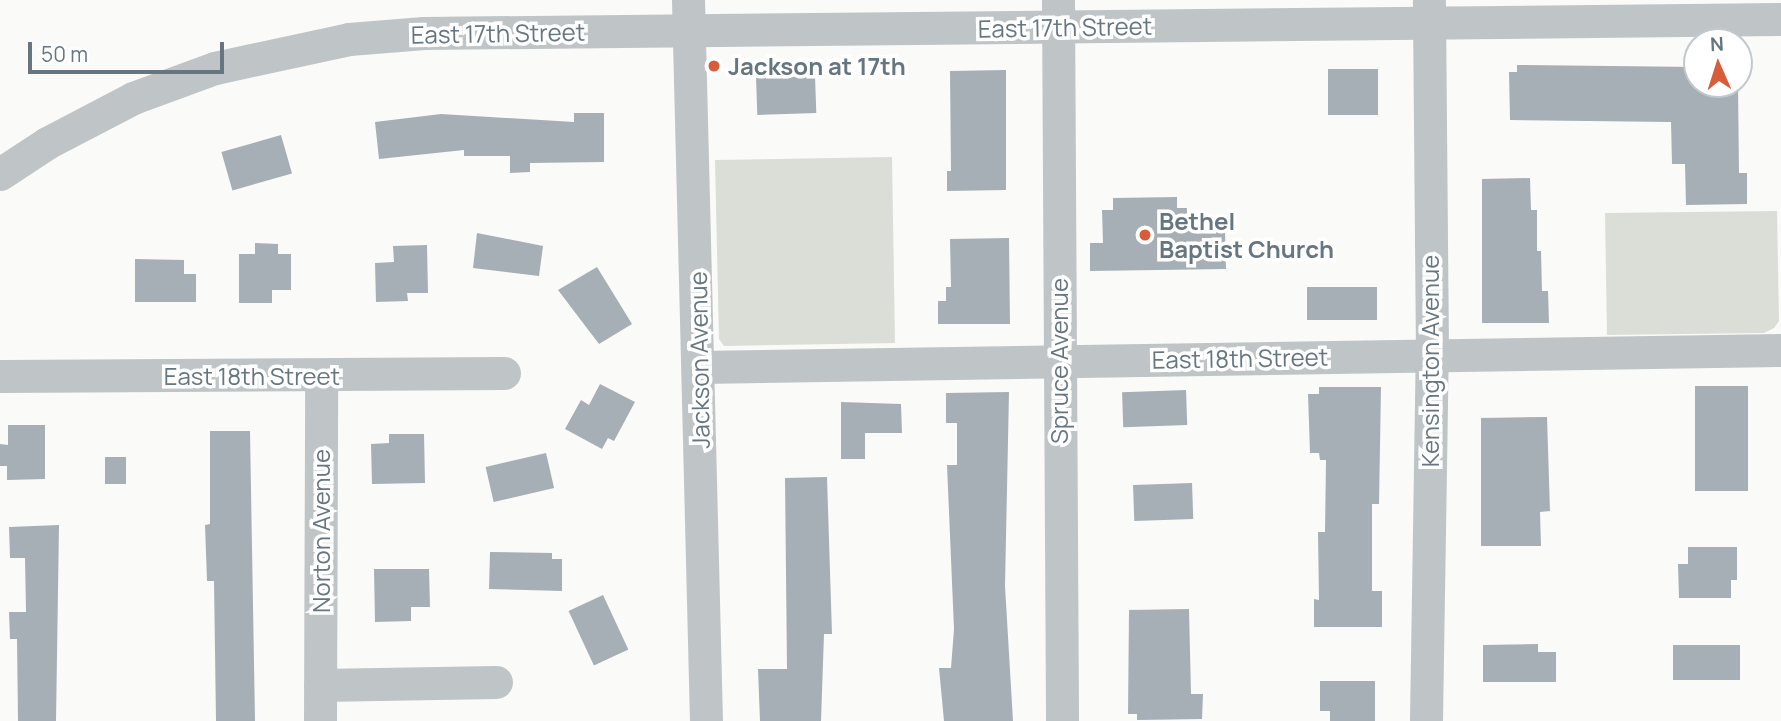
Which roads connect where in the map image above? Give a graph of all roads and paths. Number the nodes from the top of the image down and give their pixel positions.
1 (1429, 12) edge
2 (1058, 14) edge
3 (689, 15) edge
4 (1781, 19) edge
5 (0, 174) edge
6 (1781, 350) edge
7 (1432, 354) junction
8 (1059, 361) junction
9 (699, 367) junction
10 (504, 373) dead end
11 (0, 376) edge
12 (321, 376) junction
13 (496, 682) dead end
14 (320, 685) junction
15 (320, 721) edge
16 (706, 721) edge
17 (1062, 721) edge
18 (1426, 721) edge

1 - 2 street, East 17th Street
1 - 4 street, East 17th Street
1 - 7 street, Kensington Avenue
2 - 3 street, East 17th Street
2 - 8 street, Spruce Avenue
3 - 5 street, East 17th Street
3 - 9 street, Jackson Avenue
6 - 7 street, East 18th Street
7 - 8 street, East 18th Street
7 - 18 street, Kensington Avenue
8 - 9 street, East 18th Street
8 - 17 street, Spruce Avenue
9 - 16 street, Jackson Avenue
10 - 12 street, East 18th Street
11 - 12 street, East 18th Street
12 - 14 street, Norton Avenue
13 - 14 street
14 - 15 street, Norton Avenue

